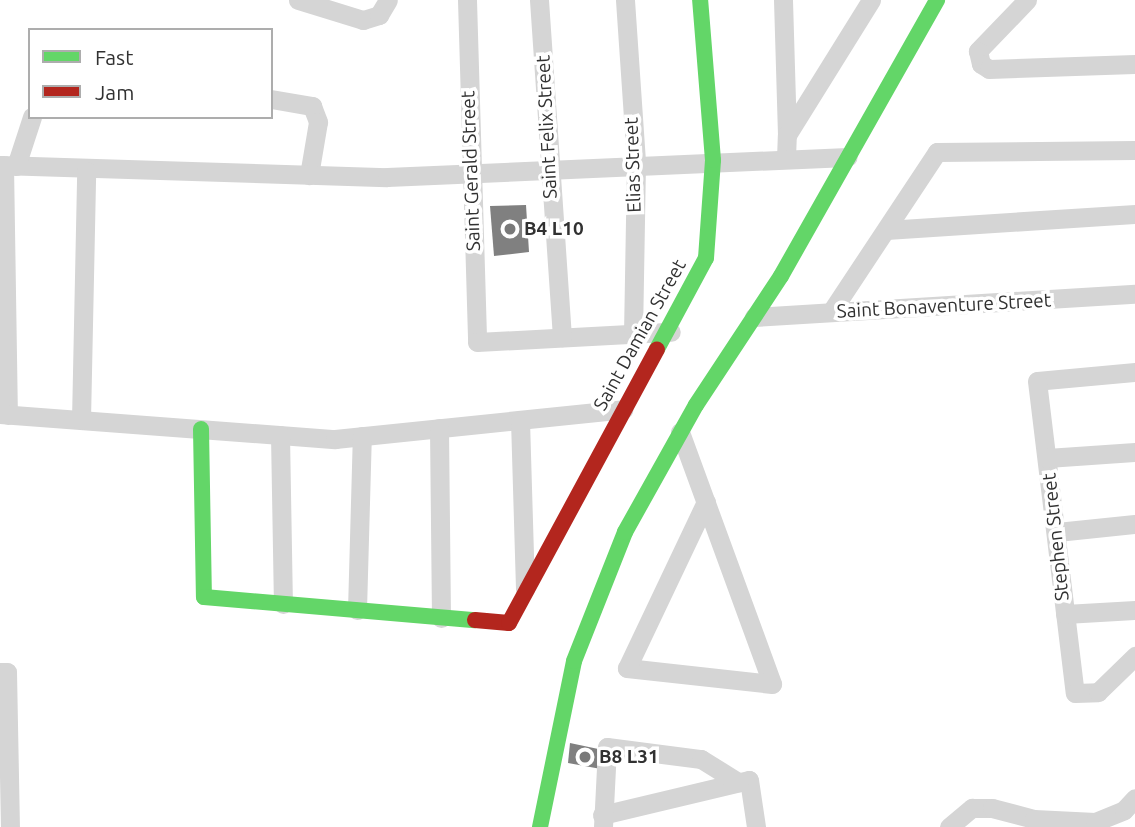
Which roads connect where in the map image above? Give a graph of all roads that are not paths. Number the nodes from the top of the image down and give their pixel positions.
1 (388, 0) edge
2 (467, 0) edge
3 (539, 0) edge
4 (625, 0) edge
5 (700, 0) edge
6 (783, 0) edge
7 (937, 0) edge
8 (1027, 0) edge
9 (303, 1) edge
10 (865, 4) edge
11 (1135, 64) edge
12 (273, 99) edge
13 (31, 119) edge
14 (787, 135) junction
15 (1135, 150) edge
16 (848, 157) junction
17 (786, 159) junction
18 (713, 160) junction
19 (636, 163) junction
20 (7, 165) edge
21 (550, 166) junction
22 (470, 170) junction
23 (86, 171) junction
24 (309, 175) junction
25 (1135, 214) edge
26 (886, 230) junction
27 (1135, 294) edge
28 (831, 312) junction
29 (754, 317) junction
30 (633, 331) junction
31 (671, 332) junction
32 (562, 337) junction
33 (1135, 372) edge
34 (623, 409) junction
35 (4, 415) edge
36 (81, 420) junction
37 (520, 420) junction
38 (439, 428) junction
39 (201, 429) junction
40 (680, 432) junction
41 (280, 435) junction
42 (362, 436) junction
43 (1135, 452) edge
44 (1047, 458) junction
45 (706, 502) junction
46 (1135, 524) edge
47 (1057, 532) junction
48 (525, 594) junction
49 (283, 604) junction
50 (357, 610) junction
51 (1135, 610) edge
52 (1065, 614) junction
53 (441, 618) junction
54 (1135, 656) edge
55 (0, 672) edge
56 (738, 782) junction
57 (1131, 809) edge
58 (602, 821) edge
59 (1037, 823) edge
60 (10, 827) edge
61 (540, 827) edge
62 (756, 827) edge
63 (949, 827) edge

1 - 9 street
2 - 22 street, Saint Gerald Street
3 - 21 street, Saint Felix Street
4 - 19 street, Elias Street
5 - 18 street, Saint Damian Street
6 - 14 street
7 - 16 street
8 - 11 street
10 - 14 street
12 - 24 street
13 - 20 street
14 - 17 street
15 - 26 street
16 - 17 street
16 - 29 street
17 - 18 street
18 - 19 street
18 - 31 street, Saint Damian Street
19 - 21 street
19 - 30 street, Elias Street
20 - 23 street
20 - 35 street
21 - 22 street
21 - 32 street, Saint Felix Street
22 - 24 street
22 - 32 street, Saint Gerald Street
23 - 24 street
23 - 36 street
25 - 26 street
26 - 28 street
27 - 28 street, Saint Bonaventure Street
28 - 29 street, Saint Bonaventure Street
29 - 40 street
30 - 31 street
30 - 32 street
31 - 34 street, Saint Damian Street
33 - 44 street, Stephen Street
34 - 37 street
34 - 48 street, Saint Damian Street
35 - 36 street
36 - 39 street
37 - 38 street
37 - 48 street
38 - 42 street
38 - 53 street
39 - 41 street
39 - 49 street
40 - 45 street
40 - 61 street
41 - 42 street
41 - 49 street
42 - 50 street
43 - 44 street
44 - 47 street, Stephen Street
45 - 45 street
46 - 47 street
47 - 52 street, Stephen Street
48 - 53 street, Saint Damian Street
49 - 50 street
50 - 53 street
51 - 52 street
52 - 54 street, Stephen Street
55 - 60 street
56 - 58 street
56 - 58 street
56 - 62 street
57 - 59 street
59 - 63 street

